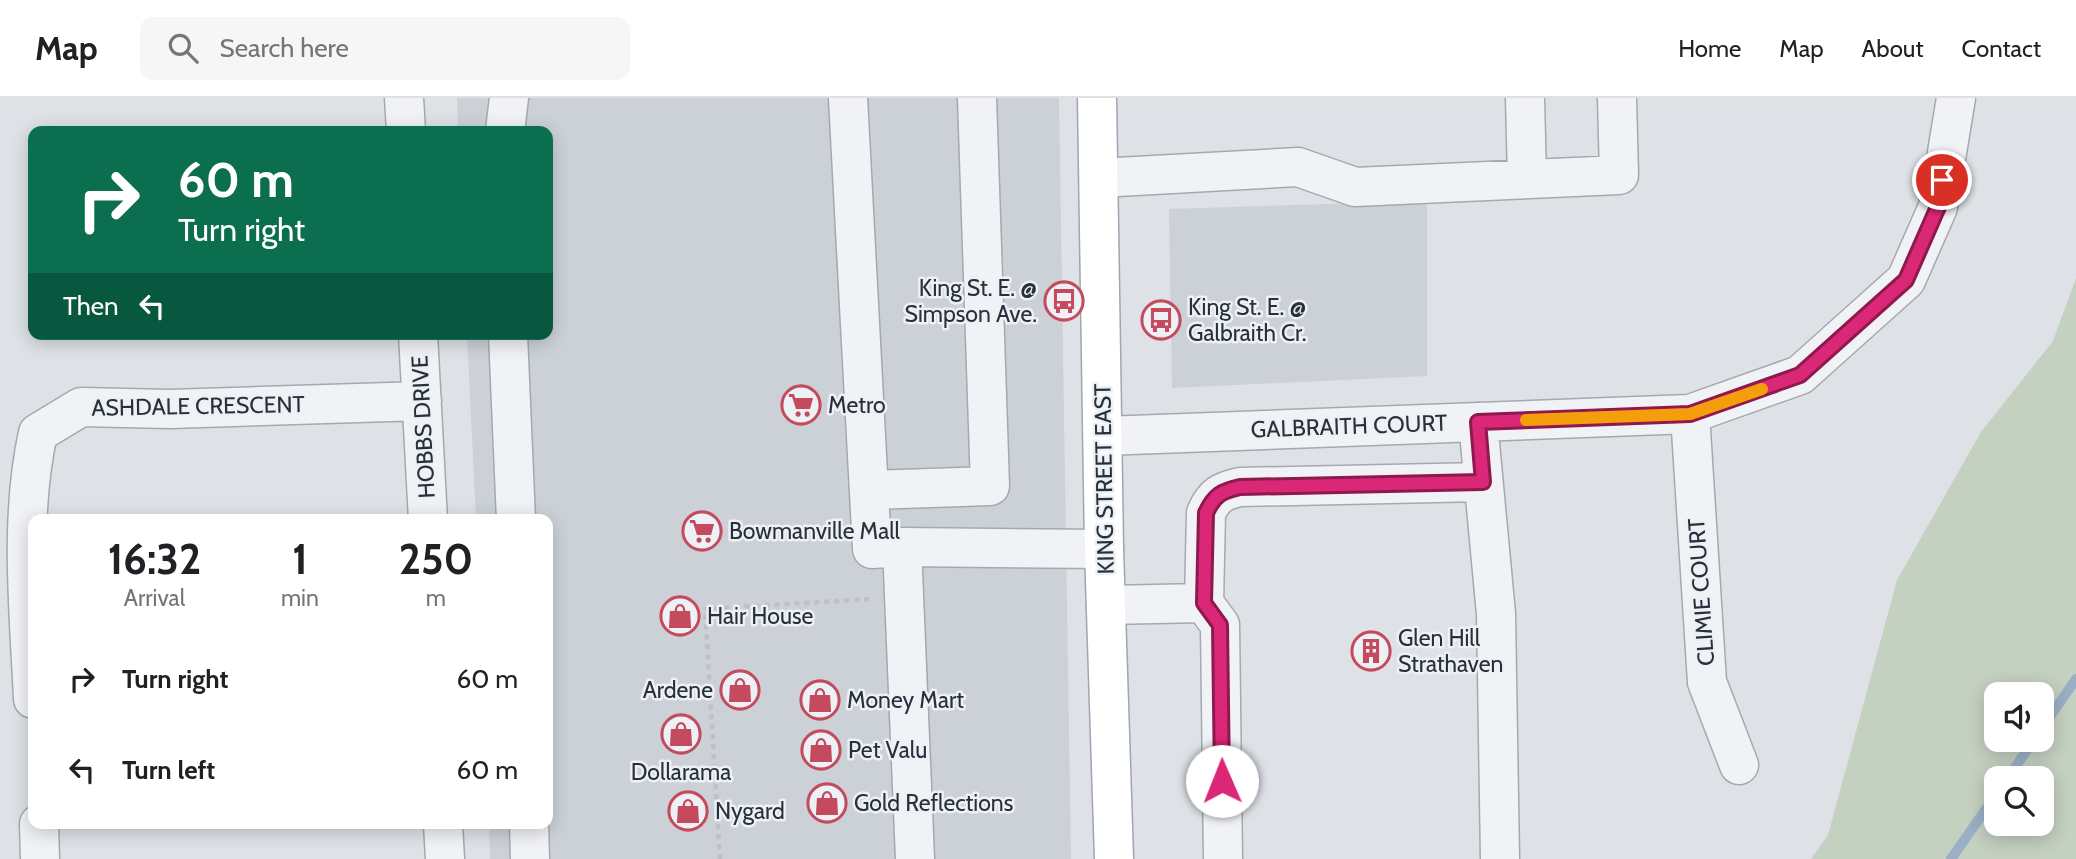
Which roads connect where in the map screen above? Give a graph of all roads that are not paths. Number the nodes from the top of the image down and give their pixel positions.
1 (404, 98) edge
2 (509, 98) edge
3 (848, 98) edge
4 (977, 98) edge
5 (1097, 98) edge
6 (1525, 98) edge
7 (1617, 98) edge
8 (1956, 98) edge
9 (406, 126) edge
10 (506, 126) edge
11 (1099, 177) junction
12 (1527, 179) junction
13 (418, 340) edge
14 (508, 340) edge
15 (422, 401) junction
16 (1690, 414) junction
17 (1478, 422) junction
18 (1104, 436) junction
19 (1483, 482) junction
20 (871, 490) junction
21 (29, 514) edge
22 (428, 514) edge
23 (516, 514) edge
24 (901, 547) junction
25 (1104, 549) junction
26 (1204, 603) junction
27 (1106, 605) junction
28 (1739, 765) dead end
29 (39, 829) edge
30 (443, 829) edge
31 (529, 829) edge
32 (40, 859) edge
33 (445, 859) edge
34 (530, 859) edge
35 (915, 859) edge
36 (1114, 859) edge
37 (1223, 859) edge
38 (1500, 859) edge

1 - 9 street
2 - 10 street
3 - 20 street
4 - 20 street
5 - 11 main road, KING STREET EAST
6 - 12 street
7 - 12 street
8 - 16 street, GALBRAITH COURT
11 - 12 street
11 - 18 main road, KING STREET EAST
13 - 15 street, HOBBS DRIVE
14 - 23 street
15 - 21 street, ASHDALE CRESCENT
15 - 22 street, HOBBS DRIVE
16 - 17 street, GALBRAITH COURT
16 - 28 street, CLIMIE COURT
17 - 18 street, GALBRAITH COURT
17 - 19 street
18 - 25 main road, KING STREET EAST
19 - 26 street
19 - 38 street
20 - 24 street
24 - 25 street
24 - 35 street
25 - 27 main road, KING STREET EAST
26 - 27 street
26 - 37 street
27 - 36 main road, KING STREET EAST
29 - 32 street
30 - 33 street
31 - 34 street

